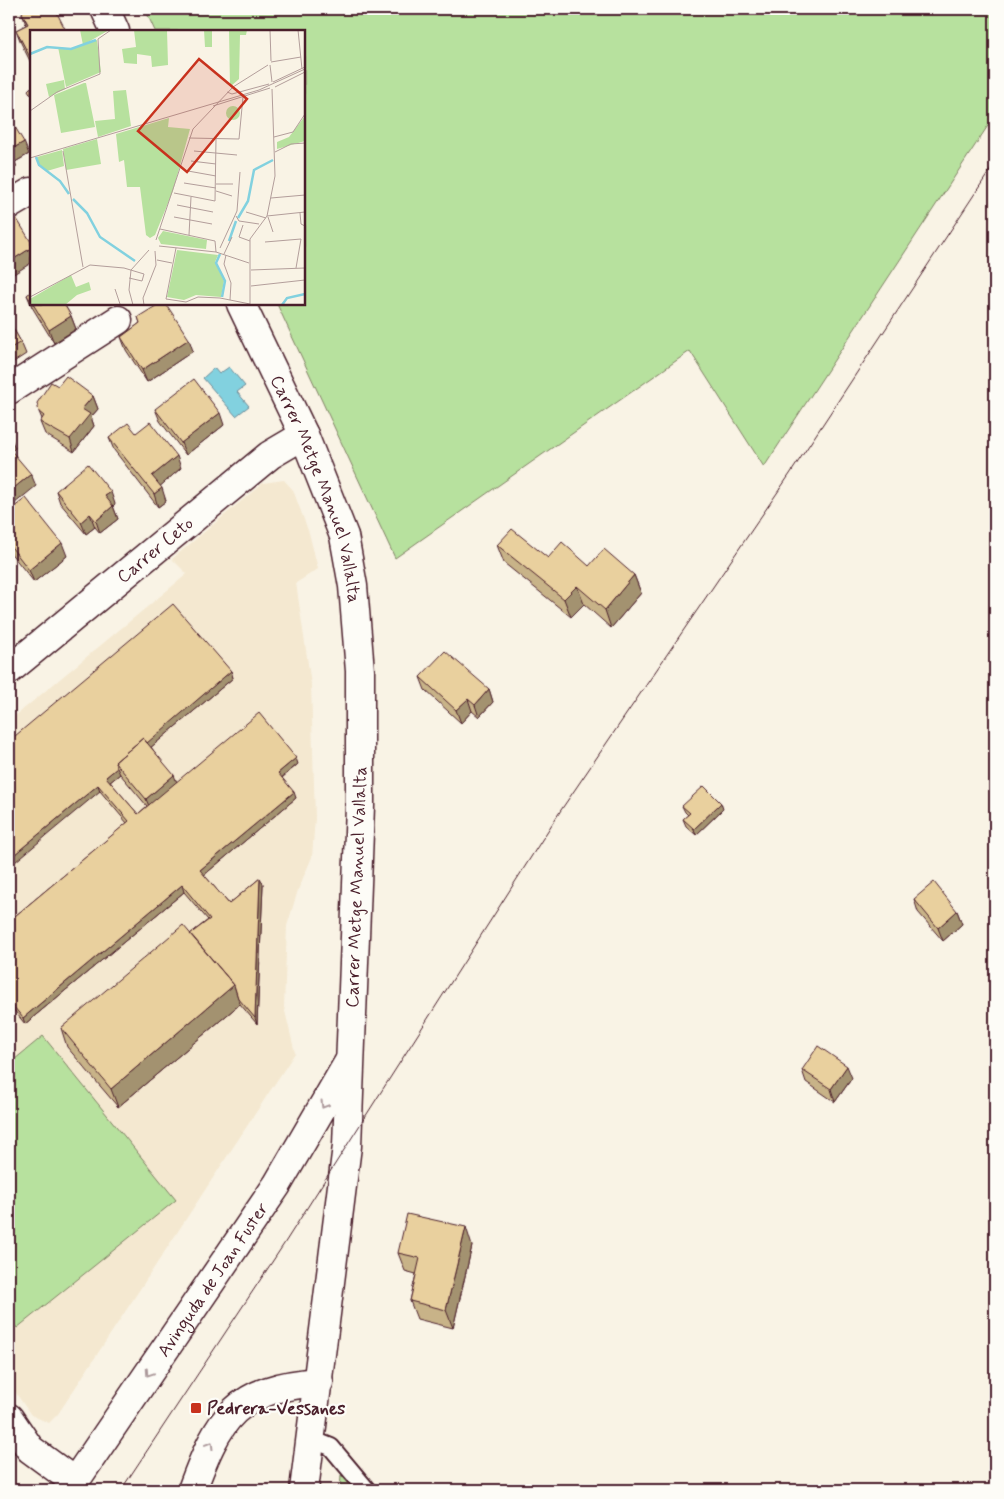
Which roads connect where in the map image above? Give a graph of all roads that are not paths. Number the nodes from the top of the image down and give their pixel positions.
1 (105, 9) edge
2 (115, 30) edge
3 (30, 193) edge
4 (9, 205) edge
5 (241, 305) edge
6 (118, 320) dead end
7 (9, 390) edge
8 (304, 435) junction
9 (9, 670) edge
10 (348, 1063) junction
11 (319, 1382) junction
12 (9, 1418) edge
13 (311, 1439) junction
14 (196, 1485) edge
15 (72, 1486) edge
16 (304, 1490) edge
17 (367, 1490) edge

1 - 2 street
3 - 4 street
5 - 8 street, Carrer Metge Manuel Vallalta
6 - 7 street
8 - 9 street, Carrer Ceto
8 - 10 street, Carrer Metge Manuel Vallalta
10 - 11 street, Carrer Metge Manuel Vallalta
10 -> 15 street, Avinguda de Joan Fuster
11 - 13 street, Carrer Metge Manuel Vallalta
14 -> 11 street
12 - 15 street
13 - 16 street, Carrer Metge Manuel Vallalta
13 - 17 lane

